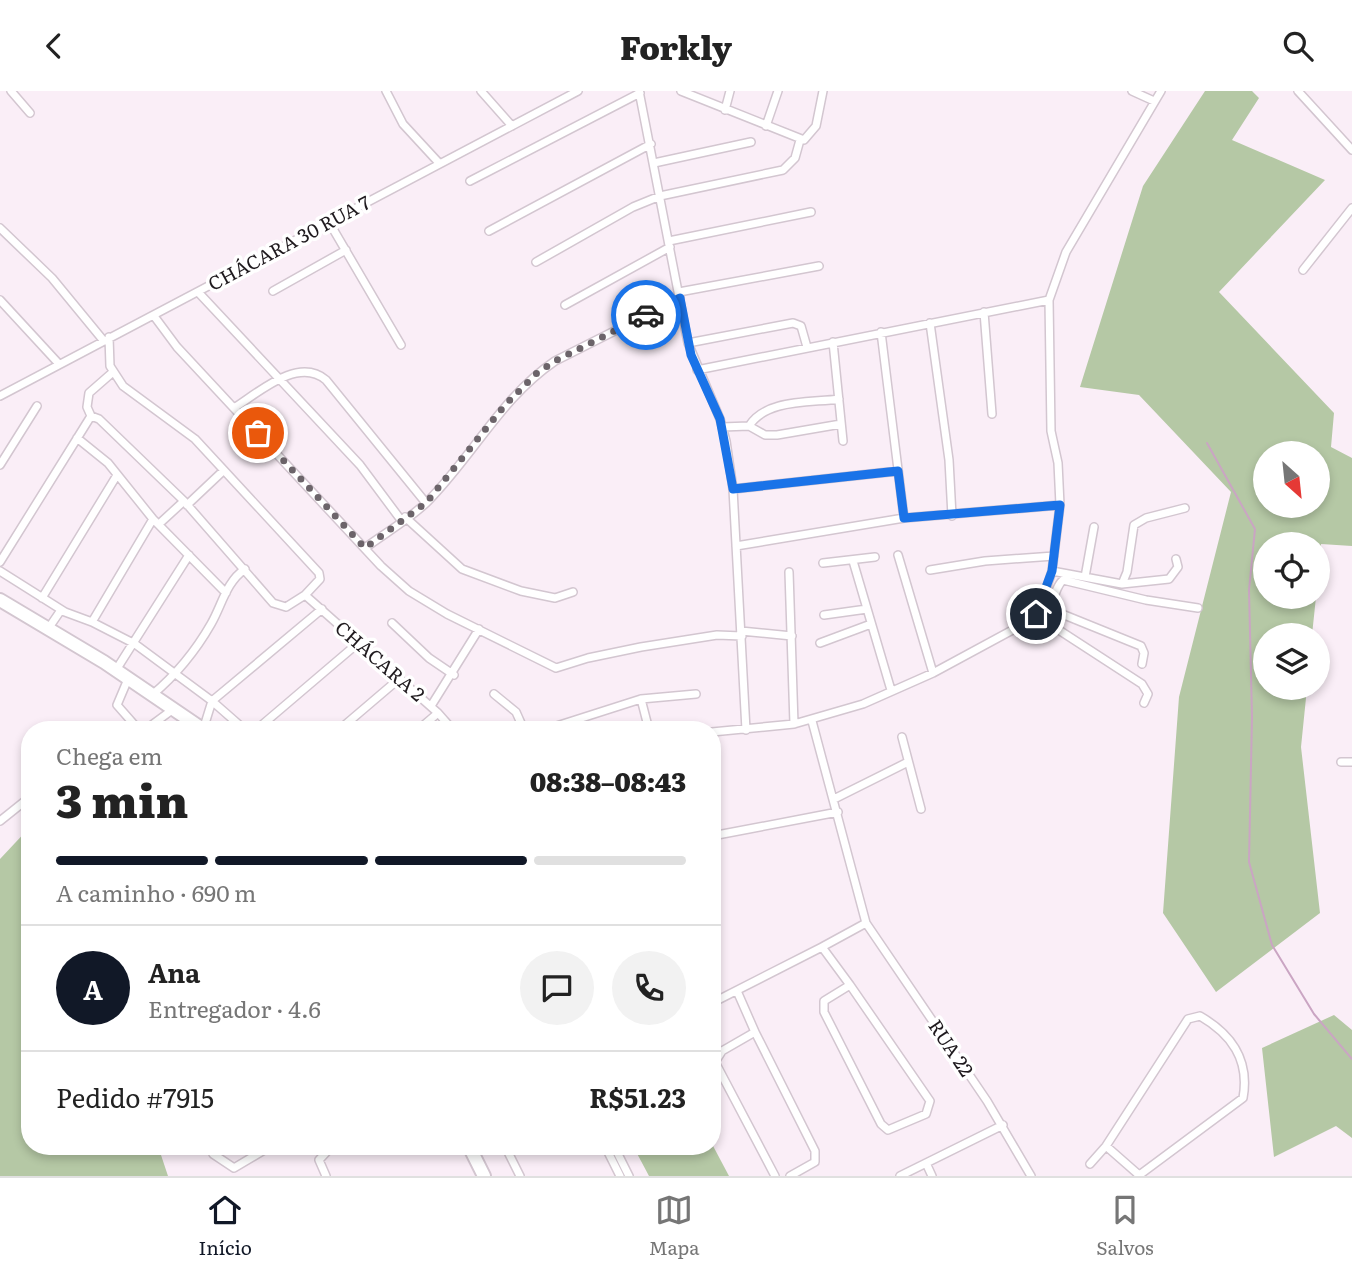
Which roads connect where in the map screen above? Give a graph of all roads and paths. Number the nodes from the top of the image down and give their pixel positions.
1 (10, 91) edge
2 (386, 91) edge
3 (481, 91) edge
4 (578, 91) edge
5 (681, 91) edge
6 (730, 91) edge
7 (778, 91) edge
8 (822, 91) edge
9 (1132, 91) edge
10 (1161, 91) edge
11 (1297, 91) edge
12 (640, 92) edge
13 (1154, 101) junction
14 (725, 110) junction
15 (30, 113) dead end
16 (512, 125) junction
17 (766, 126) junction
18 (800, 140) junction
19 (751, 142) dead end
20 (651, 144) junction
21 (1352, 150) edge
22 (439, 163) junction
23 (654, 163) junction
24 (470, 180) dead end
25 (660, 196) junction
26 (1352, 208) edge
27 (811, 212) dead end
28 (329, 222) junction
29 (0, 228) edge
30 (489, 231) dead end
31 (669, 244) junction
32 (346, 250) junction
33 (536, 262) dead end
34 (819, 266) dead end
35 (1303, 269) dead end
36 (273, 291) dead end
37 (198, 292) junction
38 (680, 295) junction
39 (0, 300) edge
40 (1049, 300) junction
41 (565, 305) dead end
42 (984, 312) junction
43 (154, 316) junction
44 (930, 323) junction
45 (881, 332) junction
46 (106, 339) junction
47 (833, 342) junction
48 (688, 343) junction
49 (401, 345) dead end
50 (807, 347) junction
51 (59, 364) junction
52 (697, 370) junction
53 (113, 372) junction
54 (280, 379) junction
55 (0, 396) edge
56 (839, 399) junction
57 (37, 406) dead end
58 (234, 408) junction
59 (992, 414) dead end
60 (91, 416) junction
61 (841, 424) junction
62 (749, 426) junction
63 (722, 427) junction
64 (77, 439) junction
65 (843, 441) dead end
66 (0, 465) edge
67 (223, 471) junction
68 (898, 471) junction
69 (117, 475) junction
70 (733, 489) junction
71 (185, 503) junction
72 (426, 503) junction
73 (1060, 505) junction
74 (1185, 508) dead end
75 (952, 516) junction
76 (904, 518) junction
77 (403, 519) junction
78 (156, 521) junction
79 (1094, 527) dead end
80 (736, 546) junction
81 (365, 548) junction
82 (188, 555) junction
83 (898, 555) dead end
84 (1054, 556) junction
85 (875, 557) dead end
86 (1176, 559) dead end
87 (853, 561) junction
88 (0, 562) edge
89 (823, 563) dead end
90 (245, 569) junction
91 (930, 570) dead end
92 (0, 571) edge
93 (1052, 571) junction
94 (789, 572) dead end
95 (1085, 577) junction
96 (1122, 584) junction
97 (573, 592) dead end
98 (226, 593) junction
99 (305, 595) junction
100 (42, 598) junction
101 (0, 600) edge
102 (1198, 608) dead end
103 (322, 609) junction
104 (867, 609) junction
105 (61, 610) junction
106 (1052, 610) junction
107 (824, 615) dead end
108 (1045, 621) junction
109 (92, 622) junction
110 (392, 623) dead end
111 (872, 624) junction
112 (1020, 626) junction
113 (48, 629) junction
114 (479, 629) junction
115 (742, 634) junction
116 (792, 636) junction
117 (820, 643) dead end
118 (135, 644) junction
119 (356, 644) junction
120 (1142, 664) dead end
121 (116, 670) junction
122 (933, 673) junction
123 (176, 675) junction
124 (454, 675) junction
125 (400, 678) junction
126 (128, 679) junction
127 (891, 690) junction
128 (494, 694) dead end
129 (696, 694) dead end
130 (151, 695) junction
131 (640, 699) junction
132 (212, 701) junction
133 (1144, 703) dead end
134 (431, 706) junction
135 (172, 710) junction
136 (438, 713) junction
137 (131, 721) edge
138 (157, 721) edge
139 (190, 721) edge
140 (206, 721) edge
141 (235, 721) edge
142 (266, 721) edge
143 (350, 721) edge
144 (429, 721) edge
145 (445, 721) edge
146 (520, 721) edge
147 (572, 721) edge
148 (646, 721) edge
149 (812, 721) junction
150 (794, 724) junction
151 (746, 730) junction
152 (721, 731) edge
153 (902, 737) dead end
154 (908, 762) junction
155 (1341, 762) dead end
156 (1352, 762) edge
157 (834, 799) junction
158 (21, 804) edge
159 (921, 810) dead end
160 (838, 812) junction
161 (0, 821) edge
162 (721, 834) edge
163 (866, 923) junction
164 (822, 947) junction
165 (850, 985) junction
166 (737, 991) junction
167 (721, 999) edge
168 (755, 1032) junction
169 (721, 1053) edge
170 (721, 1073) edge
171 (1003, 1125) junction
172 (1106, 1146) junction
173 (215, 1155) edge
174 (256, 1155) edge
175 (324, 1155) edge
176 (474, 1155) edge
177 (510, 1155) edge
178 (609, 1155) edge
179 (618, 1155) edge
180 (926, 1163) junction
181 (1090, 1164) dead end
182 (326, 1176) edge
183 (484, 1176) edge
184 (520, 1176) edge
185 (620, 1176) edge
186 (629, 1176) edge
187 (775, 1176) edge
188 (790, 1176) edge
189 (900, 1176) edge
190 (932, 1176) edge
191 (1031, 1176) edge
192 (1139, 1176) edge

1 - 15 street
2 - 22 street
3 - 16 street
4 - 16 street, CHÁCARA 30 RUA 7
5 - 14 street
6 - 14 street
7 - 17 street
8 - 18 street
9 - 13 street
10 - 13 street
11 - 21 street
12 - 20 street
12 - 24 street
13 - 40 street
14 - 17 street
16 - 22 street, CHÁCARA 30 RUA 7
17 - 18 street
18 - 25 street
19 - 23 street
20 - 23 street
20 - 30 street
22 - 28 street, CHÁCARA 30 RUA 7
23 - 25 street
25 - 31 street
25 - 33 street
26 - 35 street
27 - 31 street
28 - 32 street
28 - 37 street, CHÁCARA 30 RUA 7
29 - 46 street
31 - 38 street
31 - 41 street
32 - 36 street
32 - 49 street
34 - 38 street
37 - 43 street, CHÁCARA 30 RUA 7
37 - 54 street
38 - 48 street
38 - 72 street
39 - 51 street
40 - 42 street
40 - 73 street
42 - 44 street
42 - 59 street
43 - 46 street, CHÁCARA 30 RUA 7
43 - 58 street
44 - 45 street
44 - 75 street
45 - 47 street
45 - 68 street
46 - 51 street, CHÁCARA 30 RUA 7
46 - 53 street
47 - 50 street
47 - 56 street
48 - 50 street
48 - 52 street
50 - 52 street
51 - 55 street, CHÁCARA 30 RUA 7
52 - 63 street
53 - 60 street
53 - 67 street
54 - 58 street
54 - 72 street
54 - 77 street
56 - 61 street
56 - 62 street
57 - 66 street
58 - 81 street
60 - 64 street
60 - 71 street
61 - 62 street
61 - 65 street
62 - 63 street
63 - 70 street
64 - 69 street
64 - 88 street
67 - 71 street
67 - 99 street
68 - 70 street
68 - 76 street
69 - 78 street
69 - 100 street
70 - 80 street
71 - 78 street
71 - 90 street
72 - 77 street
73 - 75 street
73 - 84 street
74 - 96 street
75 - 76 street
76 - 80 street
77 - 81 street
77 - 97 street
78 - 82 street
78 - 109 street
79 - 95 street
80 - 115 street
81 - 114 street
82 - 98 street
82 - 118 street
83 - 122 street
84 - 91 street
84 - 93 street
85 - 87 street
86 - 96 street
87 - 89 street
87 - 104 street
90 - 98 street
90 - 99 street
92 - 100 street
93 - 95 street
93 - 112 street
94 - 116 street
95 - 96 street
98 - 123 street
99 - 103 street, CHÁCARA 2
100 - 105 street
101 - 113 main road
102 - 106 street
103 - 119 street, CHÁCARA 2
103 - 132 street
104 - 107 street
104 - 111 street
105 - 109 street
105 - 113 street
106 - 108 street
106 - 120 street
108 - 112 street
108 - 133 street
109 - 118 street
110 - 124 street
111 - 117 street
111 - 127 street
112 - 122 street
113 - 121 main road
114 - 115 street
114 - 124 street
115 - 116 street
115 - 151 street
116 - 150 street
118 - 121 street
118 - 123 street
119 - 125 street, CHÁCARA 2
119 - 142 street
121 - 126 main road
122 - 127 street
123 - 130 street
123 - 132 street
124 - 134 street
125 - 134 street, CHÁCARA 2
125 - 143 street
126 - 130 main road
126 - 137 street
127 - 149 street
128 - 146 street
129 - 131 street
130 - 135 main road
131 - 147 street
131 - 148 street
132 - 140 street
132 - 141 street
134 - 136 street, CHÁCARA 2
135 - 138 street
135 - 139 main road
136 - 144 street
136 - 145 street, CHÁCARA 2
149 - 150 street
149 - 157 street, RUA 22
150 - 151 street
151 - 152 street
153 - 154 street
154 - 157 street
154 - 159 street
155 - 156 street
157 - 160 street, RUA 22
158 - 161 street
160 - 162 street
160 - 163 street, RUA 22
163 - 164 street
163 - 171 street, RUA 22
164 - 165 street
164 - 166 street
165 - 165 street
166 - 167 street
166 - 168 street
168 - 169 street
168 - 188 street
170 - 187 street
171 - 180 street
171 - 191 street, RUA 22
172 - 181 street
172 - 192 street
172 - 192 street
173 - 174 street
175 - 182 street
176 - 183 main road
177 - 184 street
178 - 185 street
179 - 186 street
180 - 189 street
180 - 190 street

